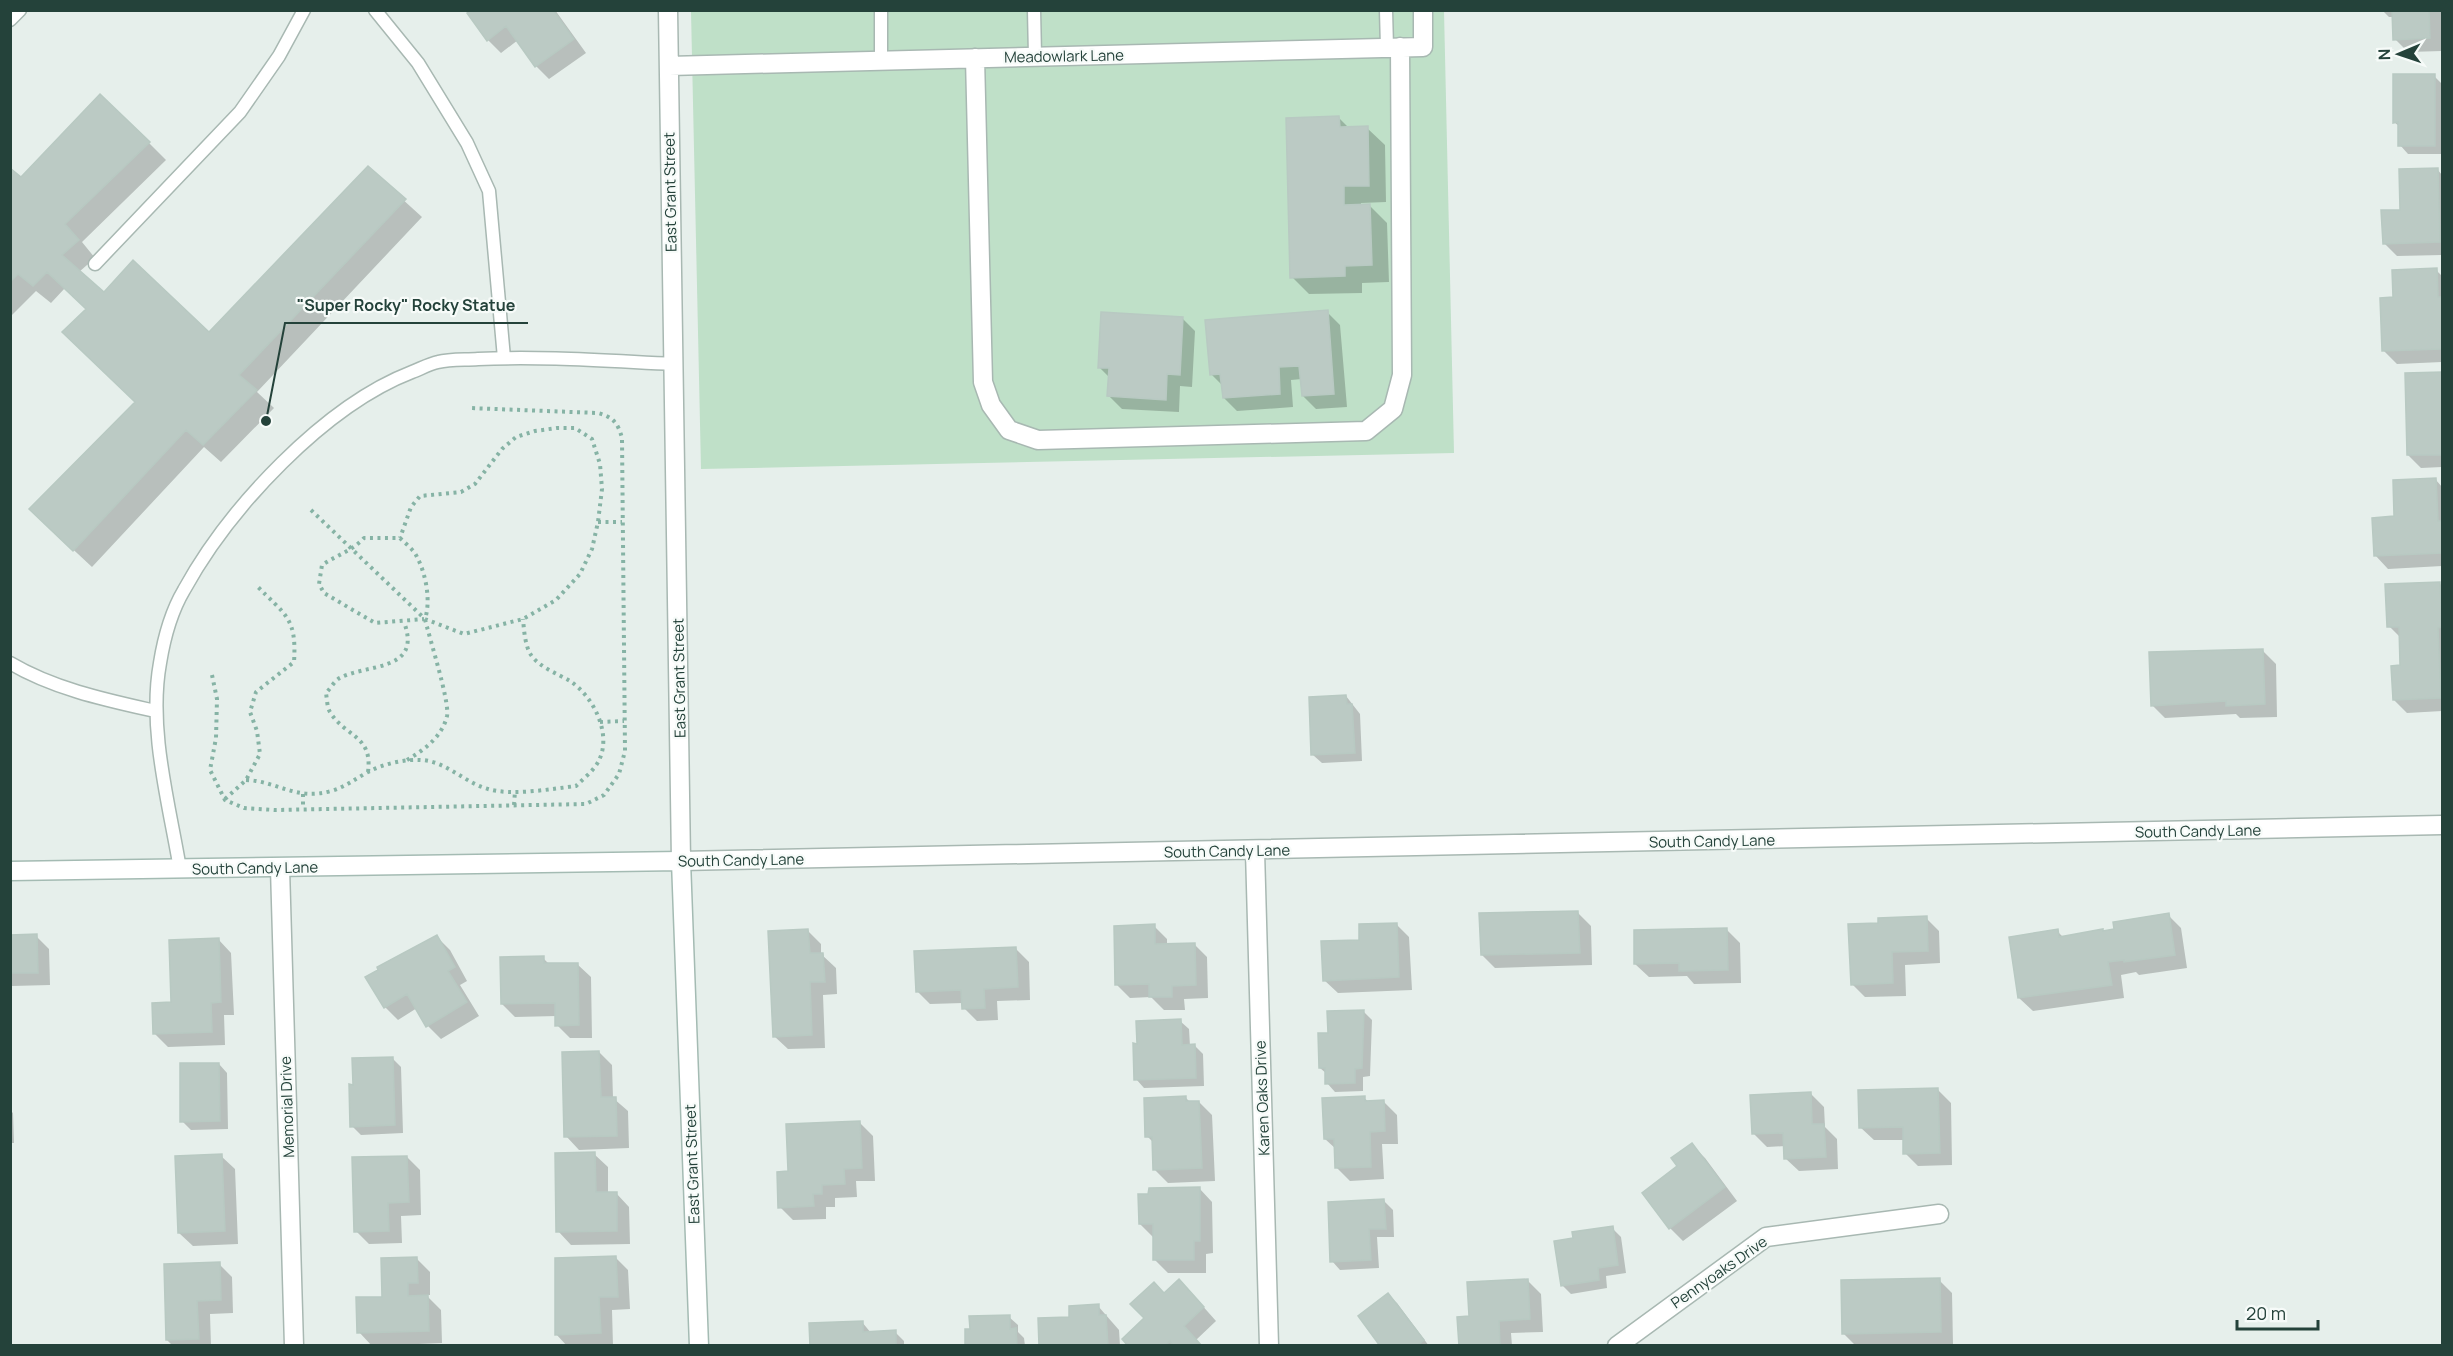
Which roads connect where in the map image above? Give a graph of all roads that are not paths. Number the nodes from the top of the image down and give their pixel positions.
1 (20, 10) edge
2 (304, 10) edge
3 (375, 10) edge
4 (668, 10) edge
5 (881, 10) edge
6 (1034, 10) edge
7 (1386, 10) edge
8 (1423, 10) edge
9 (10, 20) edge
10 (1394, 48) junction
11 (1035, 56) junction
12 (975, 58) junction
13 (881, 60) junction
14 (669, 66) junction
15 (95, 264) dead end
16 (504, 358) junction
17 (673, 364) junction
18 (10, 663) edge
19 (155, 711) junction
20 (2442, 825) edge
21 (1255, 851) junction
22 (681, 861) junction
23 (280, 868) junction
24 (180, 869) junction
25 (10, 871) edge
26 (1939, 1214) dead end
27 (294, 1346) edge
28 (699, 1346) edge
29 (1269, 1346) edge
30 (1617, 1346) edge

1 - 9 lane
2 - 15 lane
3 - 16 lane
4 - 14 street, East Grant Street
5 - 13 lane
6 - 11 lane
7 - 10 lane
8 - 10 street, Meadowlark Lane
10 - 11 street, Meadowlark Lane
10 - 12 street
11 - 12 street, Meadowlark Lane
12 - 13 street, Meadowlark Lane
13 - 14 street, Meadowlark Lane
14 - 17 street, East Grant Street
16 - 17 lane
16 - 19 lane
17 - 22 street, East Grant Street
18 - 19 lane
19 - 24 lane
20 - 21 street, South Candy Lane
21 - 22 street, South Candy Lane
21 - 29 street, Karen Oaks Drive
22 - 23 street, South Candy Lane
22 - 28 street, East Grant Street
23 - 24 street, South Candy Lane
23 - 27 street, Memorial Drive
24 - 25 street, South Candy Lane
26 - 30 street, Pennyoaks Drive

